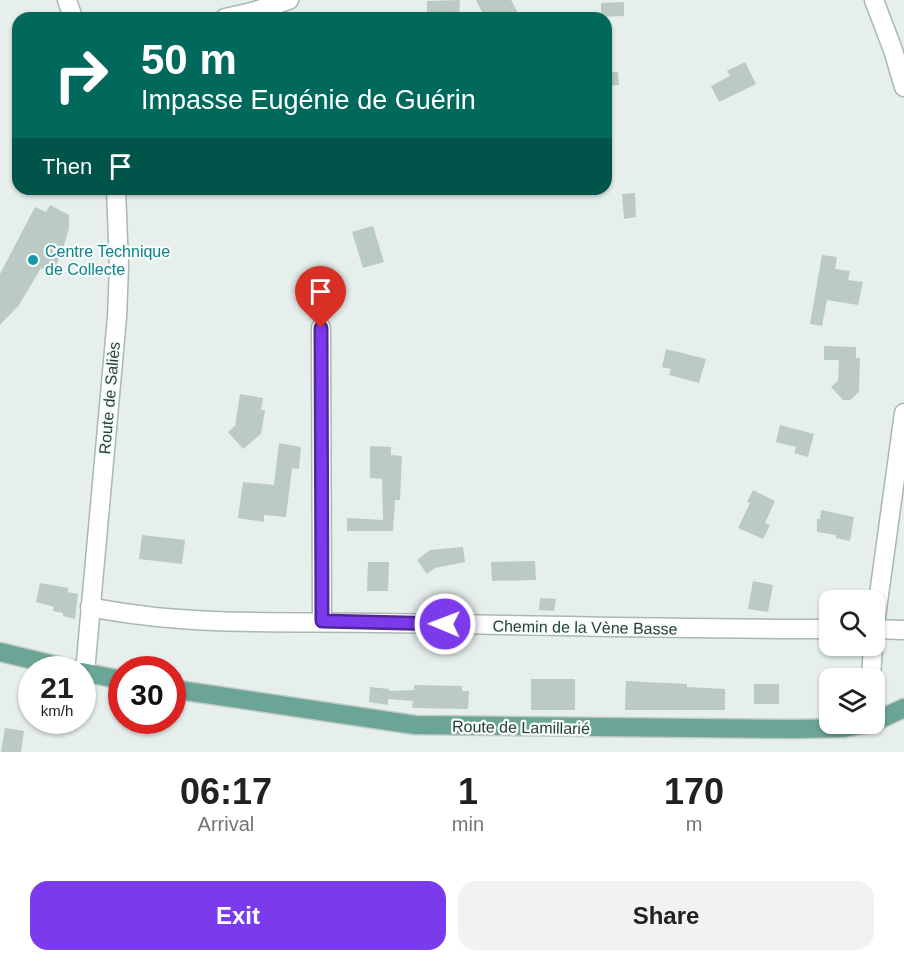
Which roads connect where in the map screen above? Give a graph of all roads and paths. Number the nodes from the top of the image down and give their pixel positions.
1 (289, 0) edge
2 (874, 0) edge
3 (252, 12) edge
4 (904, 87) edge
5 (116, 195) edge
6 (321, 328) dead end
7 (904, 413) edge
8 (880, 590) edge
9 (90, 607) junction
10 (322, 621) junction
11 (819, 629) edge
12 (885, 630) edge
13 (904, 630) edge
14 (0, 652) edge
15 (18, 656) edge
16 (82, 656) edge
17 (186, 691) edge
18 (904, 708) edge
19 (885, 716) edge
20 (819, 728) edge

1 - 3 street
2 - 4 street
5 - 9 street, Route de Saliès
6 - 10 street
7 - 8 street
9 - 10 street, Chemin de la Vène Basse
9 - 16 street, Route de Saliès
10 - 11 street, Chemin de la Vène Basse
12 - 13 street
14 - 15 main road
17 - 20 main road, Route de Lamillarié
18 - 19 main road, Route de Lamillarié

